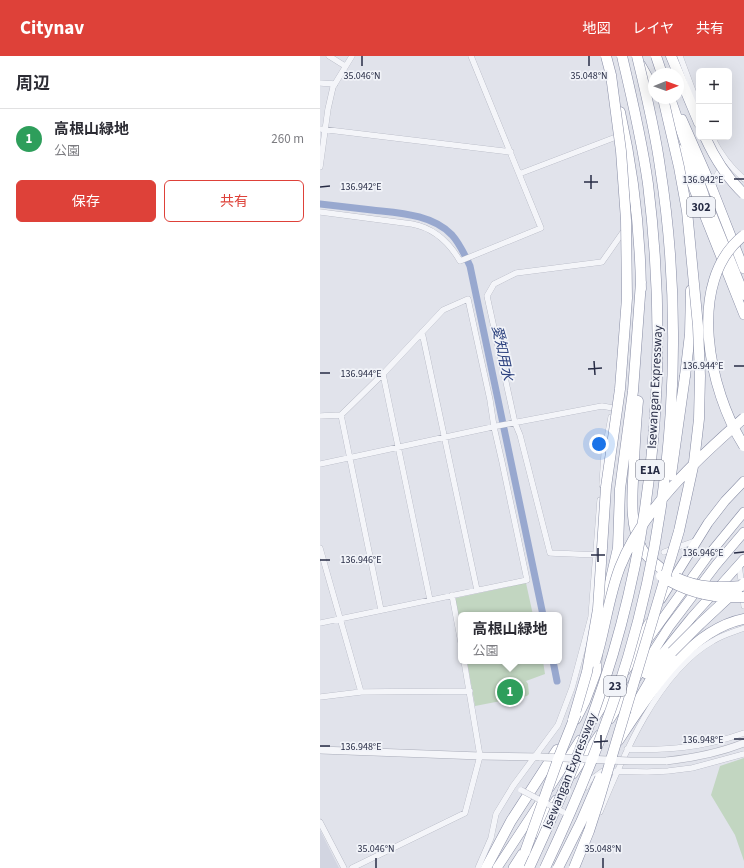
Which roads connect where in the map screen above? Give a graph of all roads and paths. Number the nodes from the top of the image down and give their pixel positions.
1 (328, 56) edge
2 (352, 56) edge
3 (471, 56) edge
4 (607, 56) edge
5 (622, 56) edge
6 (636, 56) edge
7 (654, 56) edge
8 (671, 56) edge
9 (680, 56) edge
10 (345, 66) junction
11 (656, 68) edge
12 (659, 68) edge
13 (611, 76) junction
14 (648, 77) edge
15 (320, 83) edge
16 (335, 84) junction
17 (660, 104) edge
18 (664, 104) edge
19 (673, 104) edge
20 (674, 104) edge
21 (698, 104) edge
22 (696, 116) edge
23 (322, 129) edge
24 (616, 137) junction
25 (707, 140) edge
26 (714, 140) edge
27 (511, 152) junction
28 (726, 160) junction
29 (320, 167) edge
30 (520, 174) junction
31 (744, 178) edge
32 (710, 185) junction
33 (744, 194) edge
34 (320, 212) edge
35 (623, 232) junction
36 (744, 235) edge
37 (689, 238) junction
38 (744, 269) edge
39 (641, 282) junction
40 (744, 295) edge
41 (744, 315) edge
42 (422, 332) junction
43 (383, 374) junction
44 (613, 408) junction
45 (341, 415) junction
46 (320, 416) edge
47 (744, 417) edge
48 (515, 423) junction
49 (495, 427) junction
50 (444, 438) junction
51 (744, 446) edge
52 (398, 448) junction
53 (350, 458) junction
54 (320, 464) edge
55 (744, 481) edge
56 (744, 512) edge
57 (744, 532) edge
58 (696, 541) junction
59 (320, 548) edge
60 (664, 552) dead end
61 (597, 555) junction
62 (742, 562) edge
63 (662, 573) junction
64 (744, 584) edge
65 (477, 590) junction
66 (645, 590) junction
67 (452, 595) junction
68 (744, 597) edge
69 (430, 600) junction
70 (744, 606) edge
71 (381, 610) junction
72 (340, 619) junction
73 (744, 619) edge
74 (320, 623) edge
75 (458, 627) edge
76 (744, 628) edge
77 (465, 664) edge
78 (622, 675) junction
79 (470, 691) junction
80 (361, 692) junction
81 (320, 698) edge
82 (614, 712) junction
83 (574, 720) junction
84 (744, 733) edge
85 (744, 743) edge
86 (626, 749) junction
87 (320, 750) edge
88 (610, 754) junction
89 (744, 754) edge
90 (480, 756) junction
91 (537, 757) junction
92 (616, 771) junction
93 (513, 786) junction
94 (572, 817) junction
95 (320, 822) edge
96 (344, 868) edge
97 (352, 868) edge
98 (478, 868) edge
99 (486, 868) edge
100 (497, 868) edge
101 (513, 868) edge
102 (519, 868) edge
103 (529, 868) edge
104 (545, 868) edge
105 (548, 868) edge
106 (558, 868) edge
107 (574, 868) edge
108 (577, 868) edge

1 - 10 street
2 - 10 street
3 - 27 street
4 - 13 highway, bridge
4 - 24 street
5 - 103 highway, Isewangan Expressway / E1A, bridge
6 - 14 highway
6 - 66 highway, Isewangan Expressway / E1A, bridge
7 - 11 highway
7 - 12 highway, bridge
8 - 22 highway
9 - 21 street
10 - 16 street
13 - 39 highway, bridge
13 - 83 highway, bridge
15 - 16 street
16 - 23 street
17 - 41 highway, 302
18 - 37 highway, bridge
19 - 40 highway
20 - 32 highway, 302
23 - 27 street
23 - 29 street
24 - 30 street
24 - 35 street
25 - 33 highway, bridge
26 - 28 street
27 - 30 street
28 - 31 street
28 - 32 street
30 - 34 street
32 - 38 highway, 302
35 - 44 street
35 - 48 street
36 - 51 highway, bridge
37 - 66 highway, bridge
37 - 107 highway, bridge
39 - 63 highway
39 - 99 highway
42 - 43 street
42 - 49 street
42 - 50 street
43 - 45 street
43 - 52 street
44 - 48 street
44 - 61 street
45 - 46 street
45 - 53 street
47 - 83 highway, bridge
48 - 49 street
48 - 61 street
49 - 50 street
49 - 65 street
50 - 52 street
50 - 65 street
52 - 53 street
52 - 69 street
53 - 54 street
53 - 71 street
55 - 58 highway
56 - 78 highway, 23
57 - 82 highway, 23
58 - 60 street
58 - 78 highway
59 - 72 street
61 - 91 street
62 - 70 street
62 - 82 highway
63 - 64 highway, bridge
63 - 68 highway, bridge
64 - 88 highway, bridge
65 - 67 street
66 - 104 highway, Isewangan Expressway / E1A, bridge
67 - 69 street
67 - 75 street
69 - 71 street
71 - 72 street
72 - 74 street
72 - 80 street
73 - 88 highway, bridge
76 - 86 street
77 - 79 street
78 - 100 highway, 23
79 - 80 street
79 - 90 street
80 - 81 street
82 - 101 highway, 23
83 - 102 highway, bridge
84 - 86 street
85 - 91 street, bridge
86 - 92 street
87 - 90 street
88 - 106 highway, bridge
89 - 92 street
90 - 91 street
90 - 97 street
91 - 93 street
92 - 94 street
92 - 108 street
93 - 94 street, bridge
93 - 98 street
94 - 105 street
95 - 96 street

